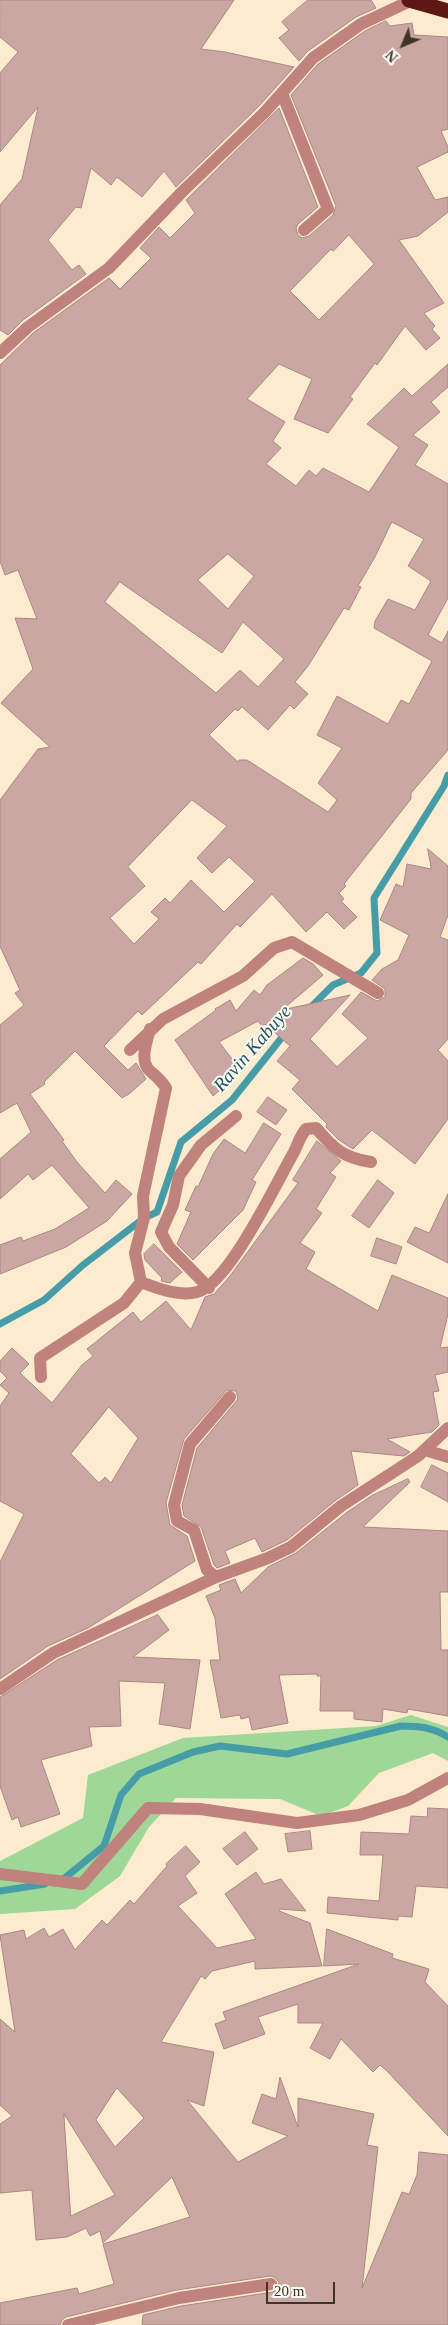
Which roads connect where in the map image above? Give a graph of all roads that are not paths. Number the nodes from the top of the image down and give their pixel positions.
1 (410, 1) edge
2 (448, 11) edge
3 (282, 93) junction
4 (304, 230) dead end
5 (0, 353) edge
6 (378, 993) dead end
7 (150, 1029) junction
8 (130, 1050) dead end
9 (236, 1116) dead end
10 (370, 1162) dead end
11 (141, 1282) junction
12 (209, 1288) junction
13 (41, 1377) dead end
14 (230, 1397) dead end
15 (448, 1428) edge
16 (425, 1450) junction
17 (448, 1457) edge
18 (216, 1577) junction
19 (0, 1689) edge
20 (448, 1778) edge
21 (0, 1874) edge
22 (271, 2284) dead end
23 (68, 2325) edge

1 - 2 highway
1 - 3 street
3 - 4 street
3 - 5 street
6 - 7 street
7 - 8 street
7 - 11 street
9 - 12 street
10 - 12 street
11 - 12 street
11 - 13 street
14 - 18 street
15 - 16 street
16 - 17 street
16 - 18 street
18 - 19 street
20 - 21 street
22 - 23 street

